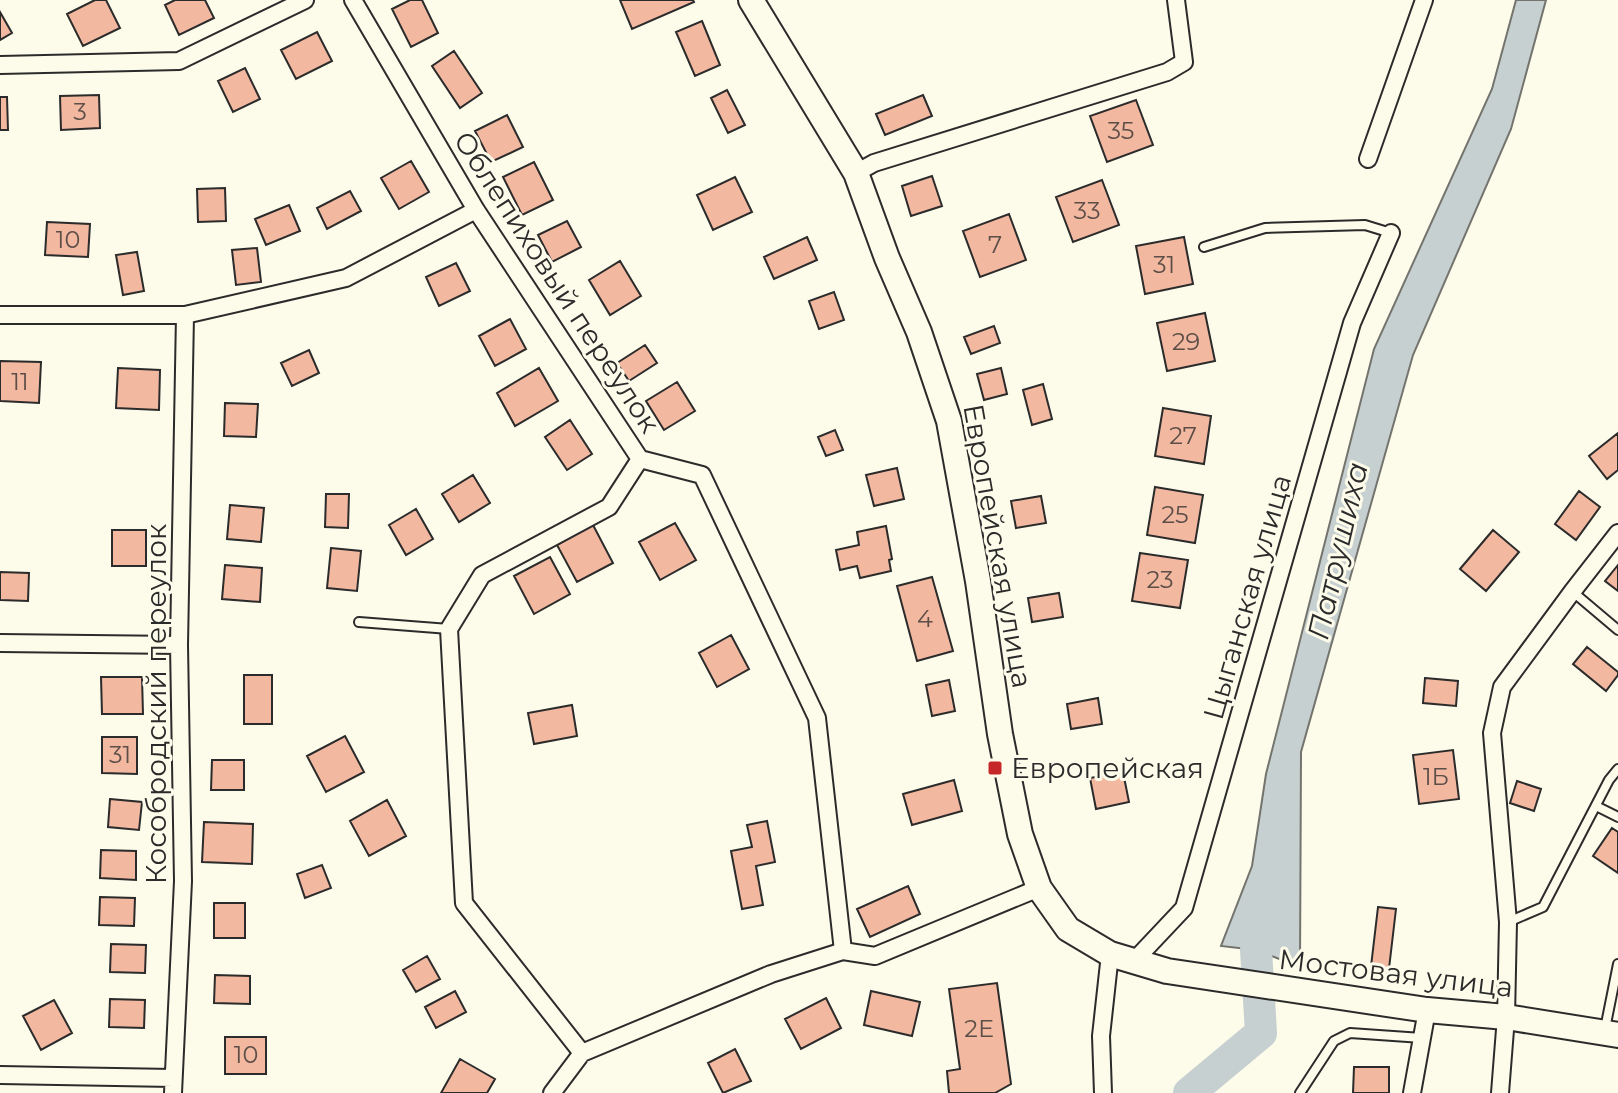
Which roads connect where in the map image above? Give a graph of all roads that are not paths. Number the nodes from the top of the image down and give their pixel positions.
1 (305, 0) edge
2 (353, 0) edge
3 (751, 0) edge
4 (1176, 0) edge
5 (1424, 0) edge
6 (0, 65) edge
7 (1368, 159) dead end
8 (856, 173) junction
9 (476, 210) junction
10 (1391, 233) joint
11 (1204, 247) dead end
12 (0, 315) edge
13 (185, 315) junction
14 (640, 459) junction
15 (1618, 533) edge
16 (1572, 592) junction
17 (359, 622) dead end
18 (449, 629) junction
19 (1618, 630) edge
20 (0, 643) edge
21 (179, 645) junction
22 (1618, 769) edge
23 (1596, 806) junction
24 (1618, 817) edge
25 (1039, 888) junction
26 (1508, 922) junction
27 (843, 951) junction
28 (1110, 954) junction
29 (1134, 961) junction
30 (1618, 964) edge
31 (1167, 971) joint
32 (1427, 1010) junction
33 (1506, 1017) junction
34 (1611, 1034) edge
35 (1422, 1038) junction
36 (582, 1053) junction
37 (0, 1075) edge
38 (173, 1086) edge
39 (552, 1093) edge
40 (1103, 1093) edge
41 (1300, 1093) edge
42 (1412, 1093) edge
43 (1500, 1093) edge

1 - 6 street
2 - 9 street, Облепиховый переулок
3 - 8 street, Европейская улица
4 - 8 street
5 - 7 street
8 - 25 street, Европейская улица
9 - 13 street
9 - 14 street, Облепиховый переулок
10 - 11 lane
10 - 29 street, Цыганская улица
12 - 13 street
13 - 21 street, Кособродский переулок
14 - 18 street, Облепиховый переулок
14 - 27 street
15 - 16 street
16 - 19 lane
16 - 26 street
17 - 18 lane
18 - 36 street
20 - 21 street
21 - 38 street, Кособродский переулок
22 - 23 lane
23 - 24 lane
23 - 26 lane
25 - 27 street
25 - 28 street, Европейская улица
26 - 33 street
27 - 36 street
28 - 29 street, Европейская улица
28 - 40 street
29 - 31 street, Европейская улица
30 - 34 lane
31 - 32 street, Мостовая улица
32 - 33 street, Мостовая улица
32 - 35 street
33 - 34 street, Мостовая улица
33 - 43 street
35 - 41 lane
35 - 42 street
36 - 39 street
37 - 38 street

